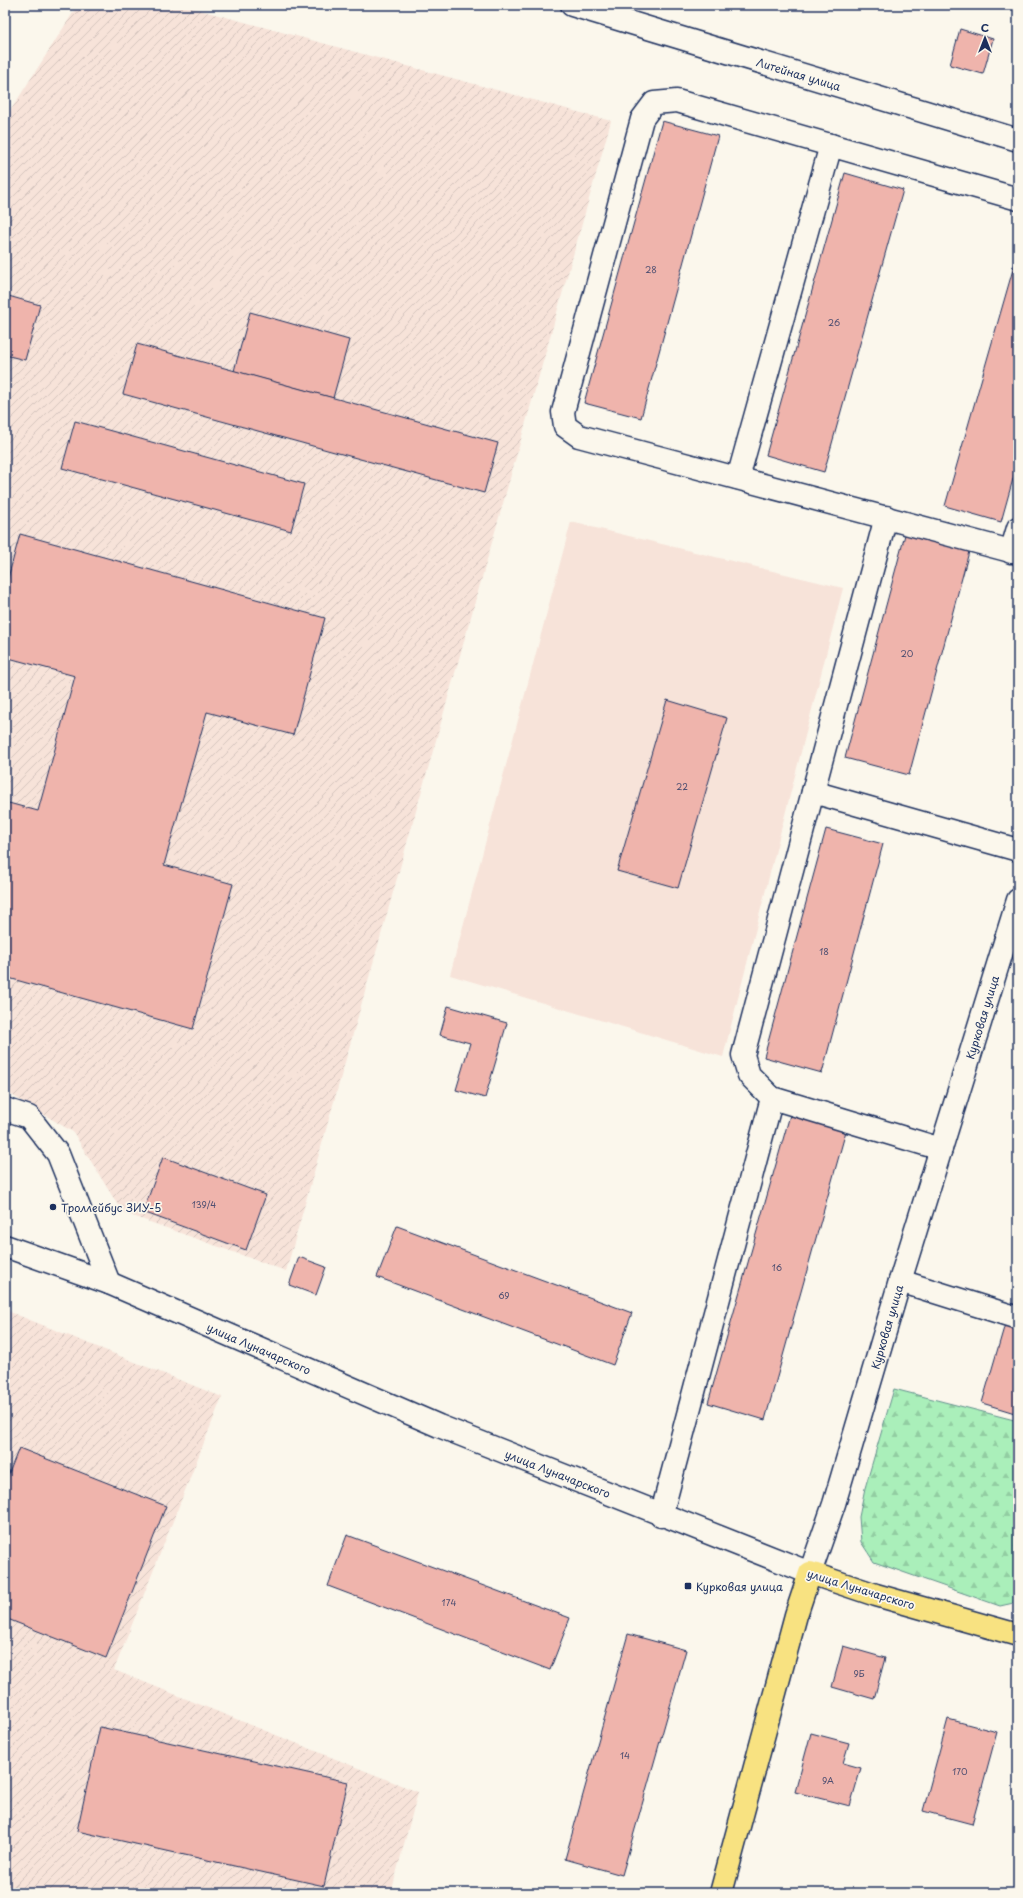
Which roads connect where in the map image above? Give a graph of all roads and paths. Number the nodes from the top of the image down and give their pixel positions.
1 (577, 6) edge
2 (1018, 140) edge
3 (831, 145) junction
4 (1018, 199) edge
5 (738, 478) junction
6 (886, 517) junction
7 (1018, 528) edge
8 (1015, 553) edge
9 (813, 792) junction
10 (1018, 850) edge
11 (1018, 900) edge
12 (772, 1098) junction
13 (5, 1109) edge
14 (941, 1149) junction
15 (5, 1246) edge
16 (900, 1281) junction
17 (109, 1283) junction
18 (1018, 1318) edge
19 (661, 1516) junction
20 (810, 1573) junction
21 (1018, 1635) edge
22 (721, 1893) edge

1 - 2 street, Литейная улица
3 - 4 street
3 - 5 street
3 - 5 street
5 - 6 street
6 - 8 street
6 - 9 street
7 - 8 street
9 - 10 street
9 - 12 street
11 - 14 street, Курковая улица
12 - 14 street
12 - 19 street
13 - 17 street
14 - 16 street, Курковая улица
15 - 17 street, улица Луначарского
16 - 18 street
16 - 20 street, Курковая улица
17 - 19 street, улица Луначарского
19 - 20 street, улица Луначарского
20 - 21 main road, улица Луначарского
20 - 22 main road, Курковая улица

